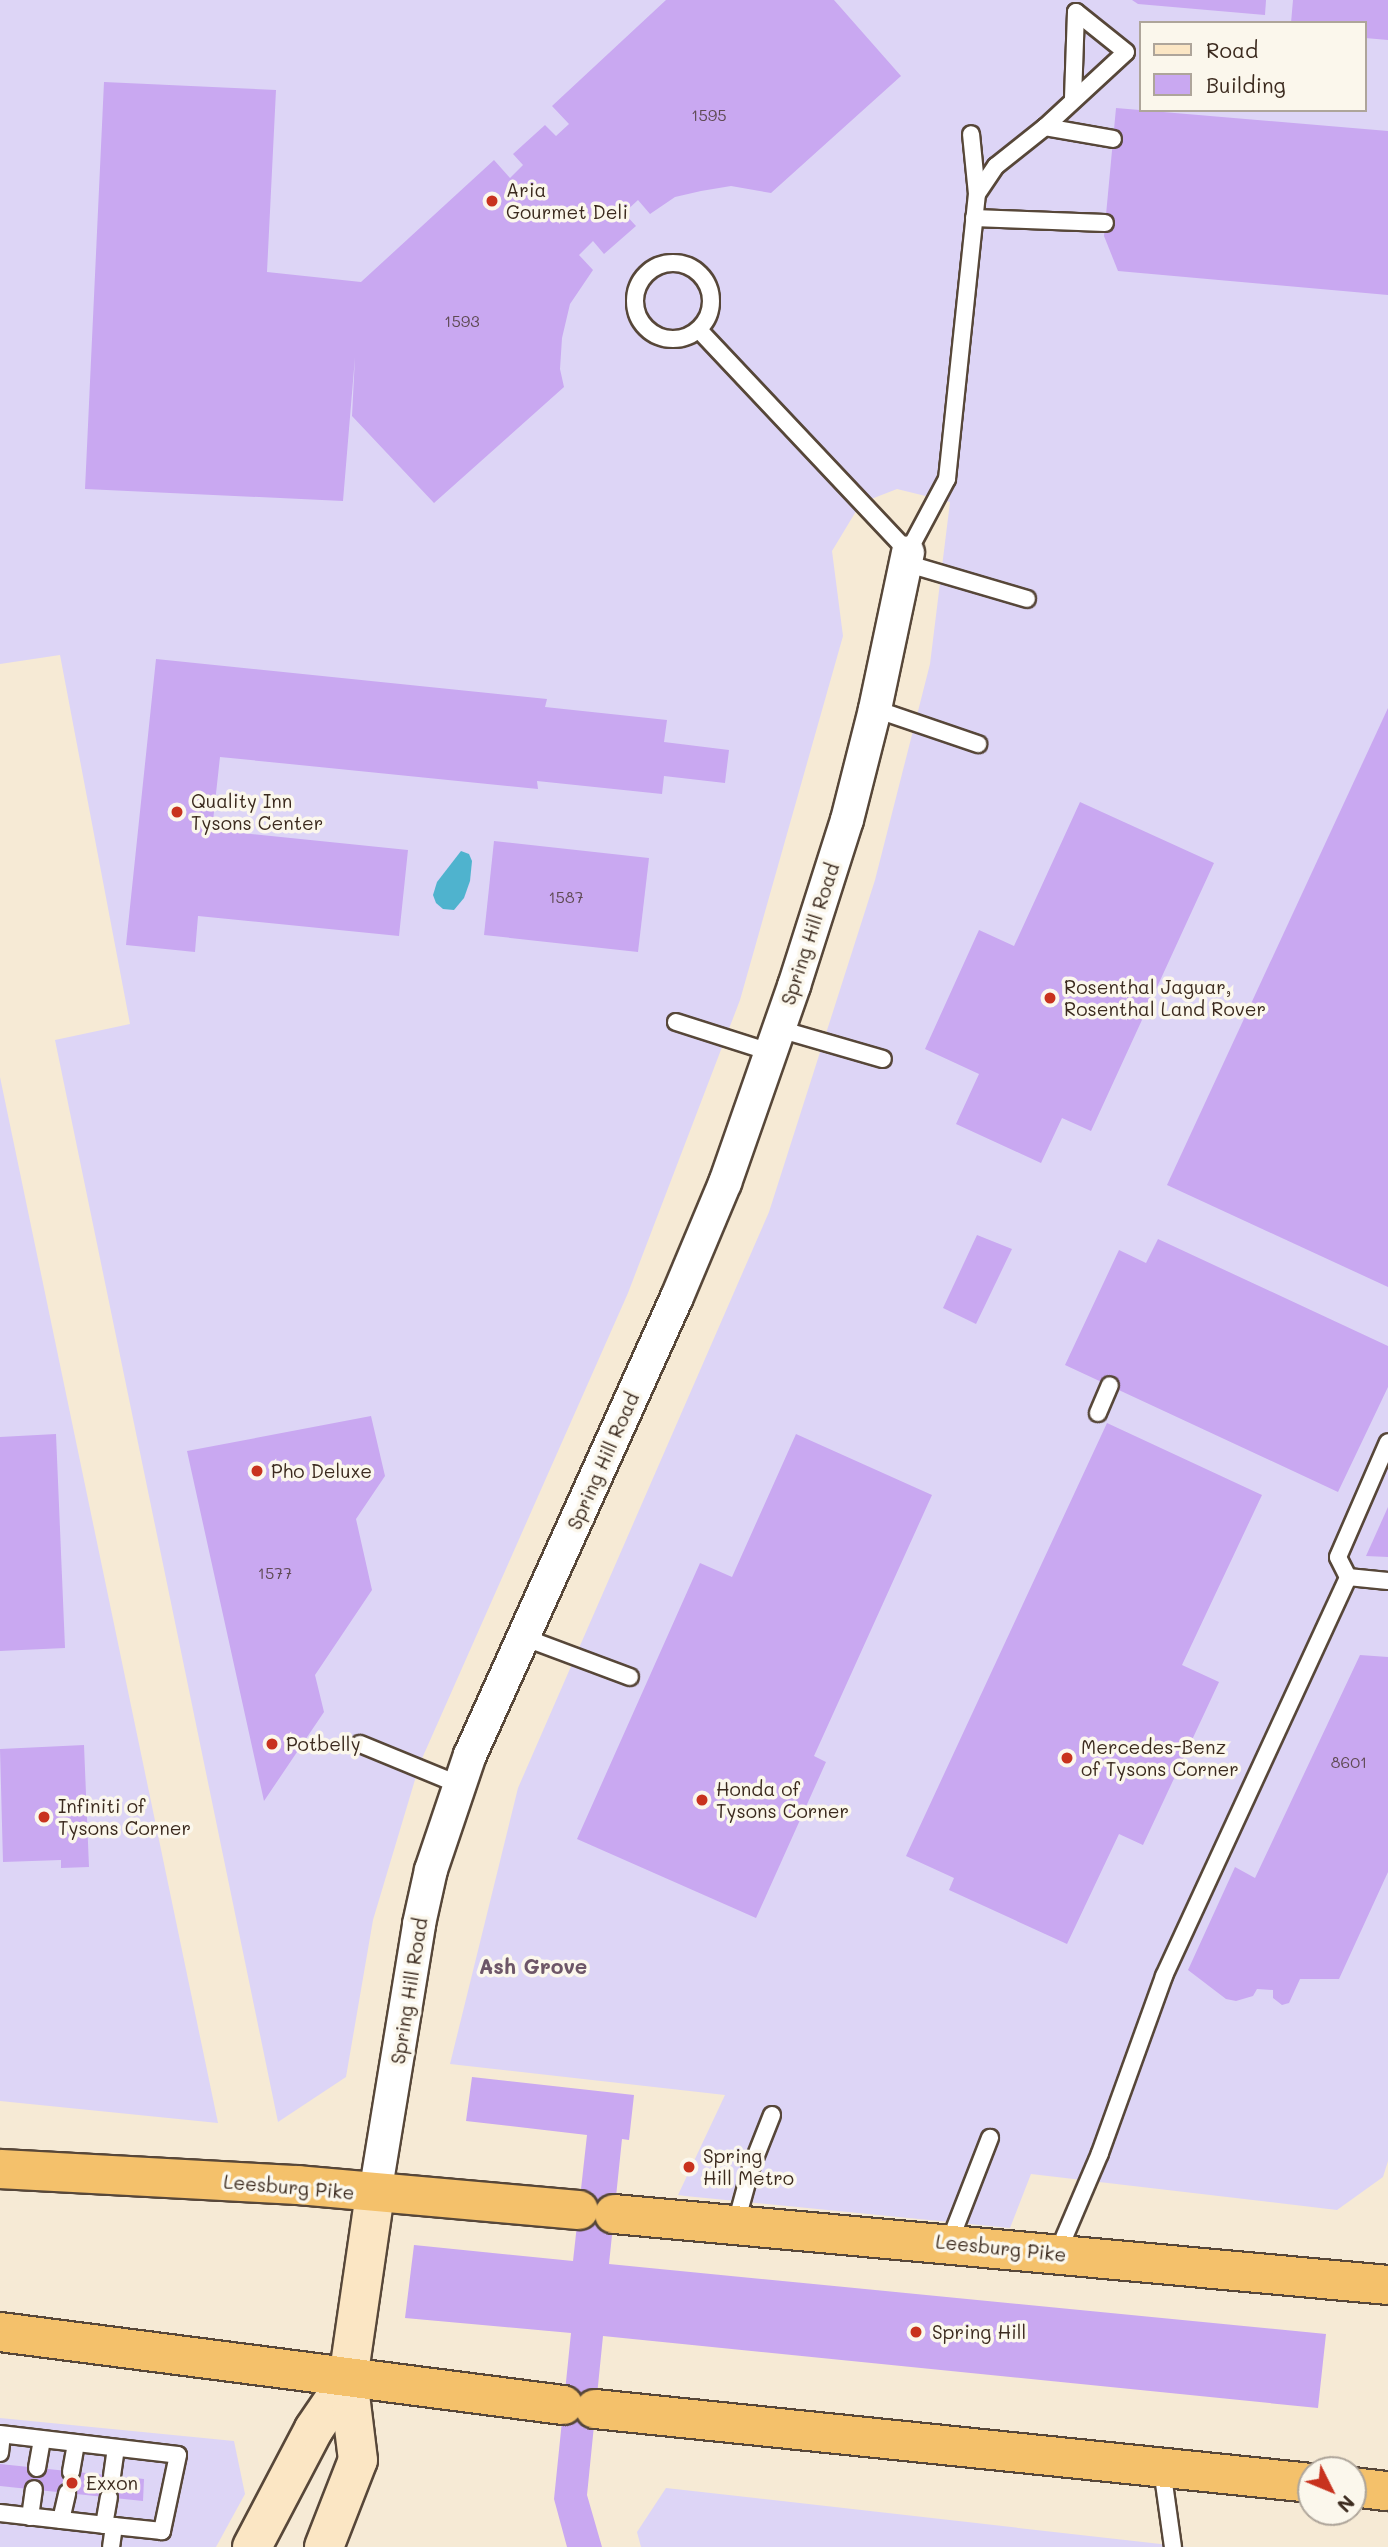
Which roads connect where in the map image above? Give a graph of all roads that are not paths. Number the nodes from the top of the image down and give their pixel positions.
1 (1073, 100) junction
2 (1045, 127) junction
3 (971, 134) dead end
4 (1113, 139) dead end
5 (977, 194) junction
6 (974, 218) junction
7 (1105, 223) dead end
8 (699, 330) junction
9 (906, 558) junction
10 (1027, 599) dead end
11 (875, 709) junction
12 (978, 744) dead end
13 (677, 1021) dead end
14 (775, 1040) junction
15 (883, 1059) dead end
16 (1110, 1385) dead end
17 (1098, 1413) dead end
18 (1388, 1442) edge
19 (1348, 1577) junction
20 (1388, 1581) edge
21 (523, 1637) junction
22 (630, 1677) dead end
23 (360, 1744) dead end
24 (460, 1785) junction
25 (772, 2115) dead end
26 (990, 2138) dead end
27 (0, 2169) edge
28 (375, 2194) junction
29 (736, 2223) junction
30 (949, 2243) junction
31 (1057, 2254) junction
32 (1388, 2285) edge
33 (0, 2332) edge
34 (348, 2379) junction
35 (1, 2434) edge
36 (42, 2439) junction
37 (76, 2443) junction
38 (116, 2448) junction
39 (0, 2453) edge
40 (37, 2468) dead end
41 (1162, 2469) junction
42 (71, 2472) dead end
43 (112, 2476) dead end
44 (1297, 2482) edge
45 (34, 2489) dead end
46 (1367, 2489) edge
47 (1388, 2491) edge
48 (66, 2493) dead end
49 (109, 2497) dead end
50 (0, 2513) edge
51 (30, 2516) junction
52 (61, 2520) junction
53 (109, 2526) junction
54 (111, 2547) edge
55 (252, 2547) edge
56 (324, 2547) edge
57 (1172, 2547) edge

1 - 1 lane
1 - 2 lane
2 - 4 lane
2 - 5 lane
3 - 5 lane
5 - 6 lane
6 - 7 lane
6 - 9 lane
8 - 8 lane
8 - 9 lane
9 - 10 lane
9 - 11 street, Spring Hill Road
11 - 12 lane
11 - 14 street, Spring Hill Road
13 - 14 lane
14 - 15 lane
14 - 21 street, Spring Hill Road
16 - 17 lane
18 - 19 lane
19 - 20 lane
19 - 31 lane
21 - 22 lane
21 - 24 street, Spring Hill Road
23 - 24 lane
24 - 28 street, Spring Hill Road
25 - 29 lane
26 - 30 lane
27 - 28 highway, Leesburg Pike
28 - 29 highway, Leesburg Pike
28 - 34 main road, Spring Hill Road
29 - 30 highway, Leesburg Pike
30 - 31 highway, Leesburg Pike
31 - 32 highway, Leesburg Pike
33 - 34 highway
34 - 41 highway
34 - 55 main road, Spring Hill Road
34 - 56 main road, Spring Hill Road
35 - 36 lane
35 - 39 lane
36 - 37 lane
36 - 40 lane
37 - 38 lane
37 - 42 lane
38 - 43 lane
38 - 53 lane
41 - 44 highway
41 - 57 lane
45 - 51 lane
46 - 47 highway
48 - 52 lane
49 - 53 lane
50 - 51 lane
51 - 52 lane
52 - 53 lane
53 - 54 lane

